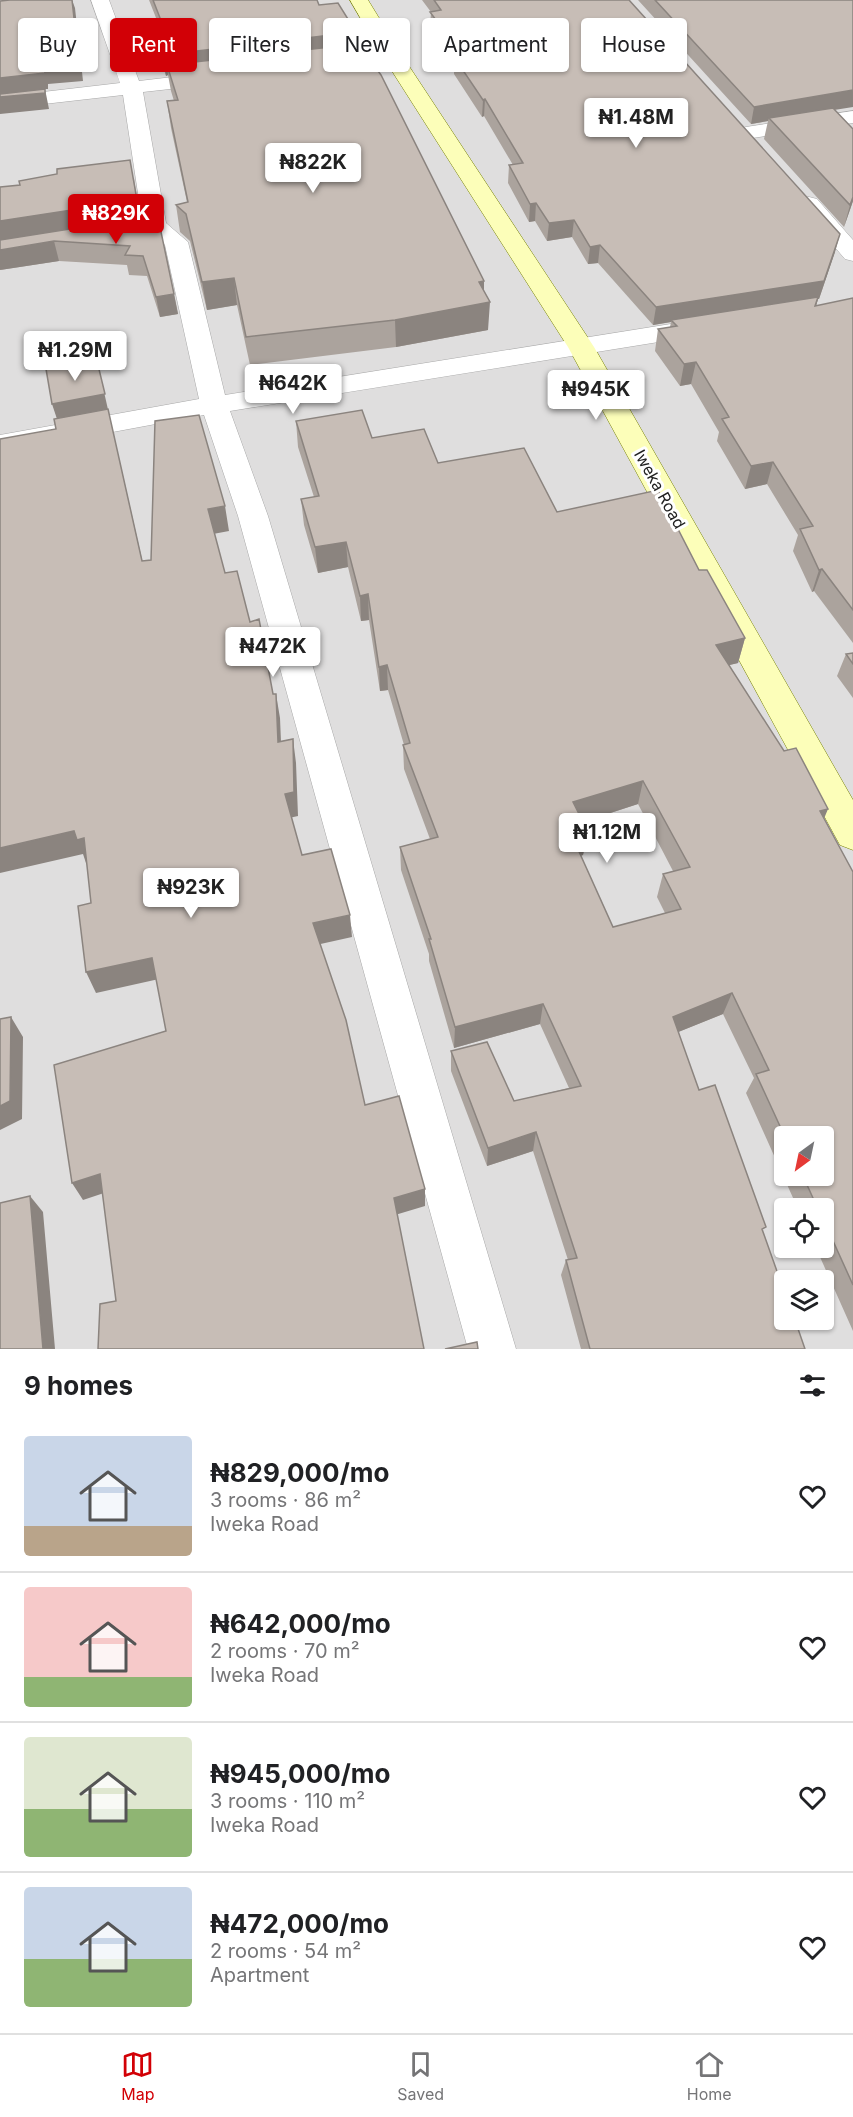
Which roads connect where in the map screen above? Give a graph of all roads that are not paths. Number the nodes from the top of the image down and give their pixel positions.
1 (100, 0) edge
2 (359, 0) edge
3 (370, 18) edge
4 (403, 72) edge
5 (239, 75) edge
6 (132, 88) junction
7 (0, 103) edge
8 (730, 115) edge
9 (853, 117) edge
10 (746, 133) junction
11 (762, 150) edge
12 (792, 185) edge
13 (853, 254) edge
14 (723, 324) edge
15 (580, 347) junction
16 (214, 405) junction
17 (0, 444) edge
18 (853, 834) edge
19 (492, 1349) edge

1 - 6 street
2 - 3 main road, Iweka Road
4 - 15 main road, Iweka Road
5 - 6 street
6 - 7 street
6 - 16 street
8 - 10 street
9 - 10 street
10 - 11 street
12 - 13 street
14 - 15 street
15 - 16 street
15 - 18 main road, Iweka Road
16 - 17 street
16 - 19 street

